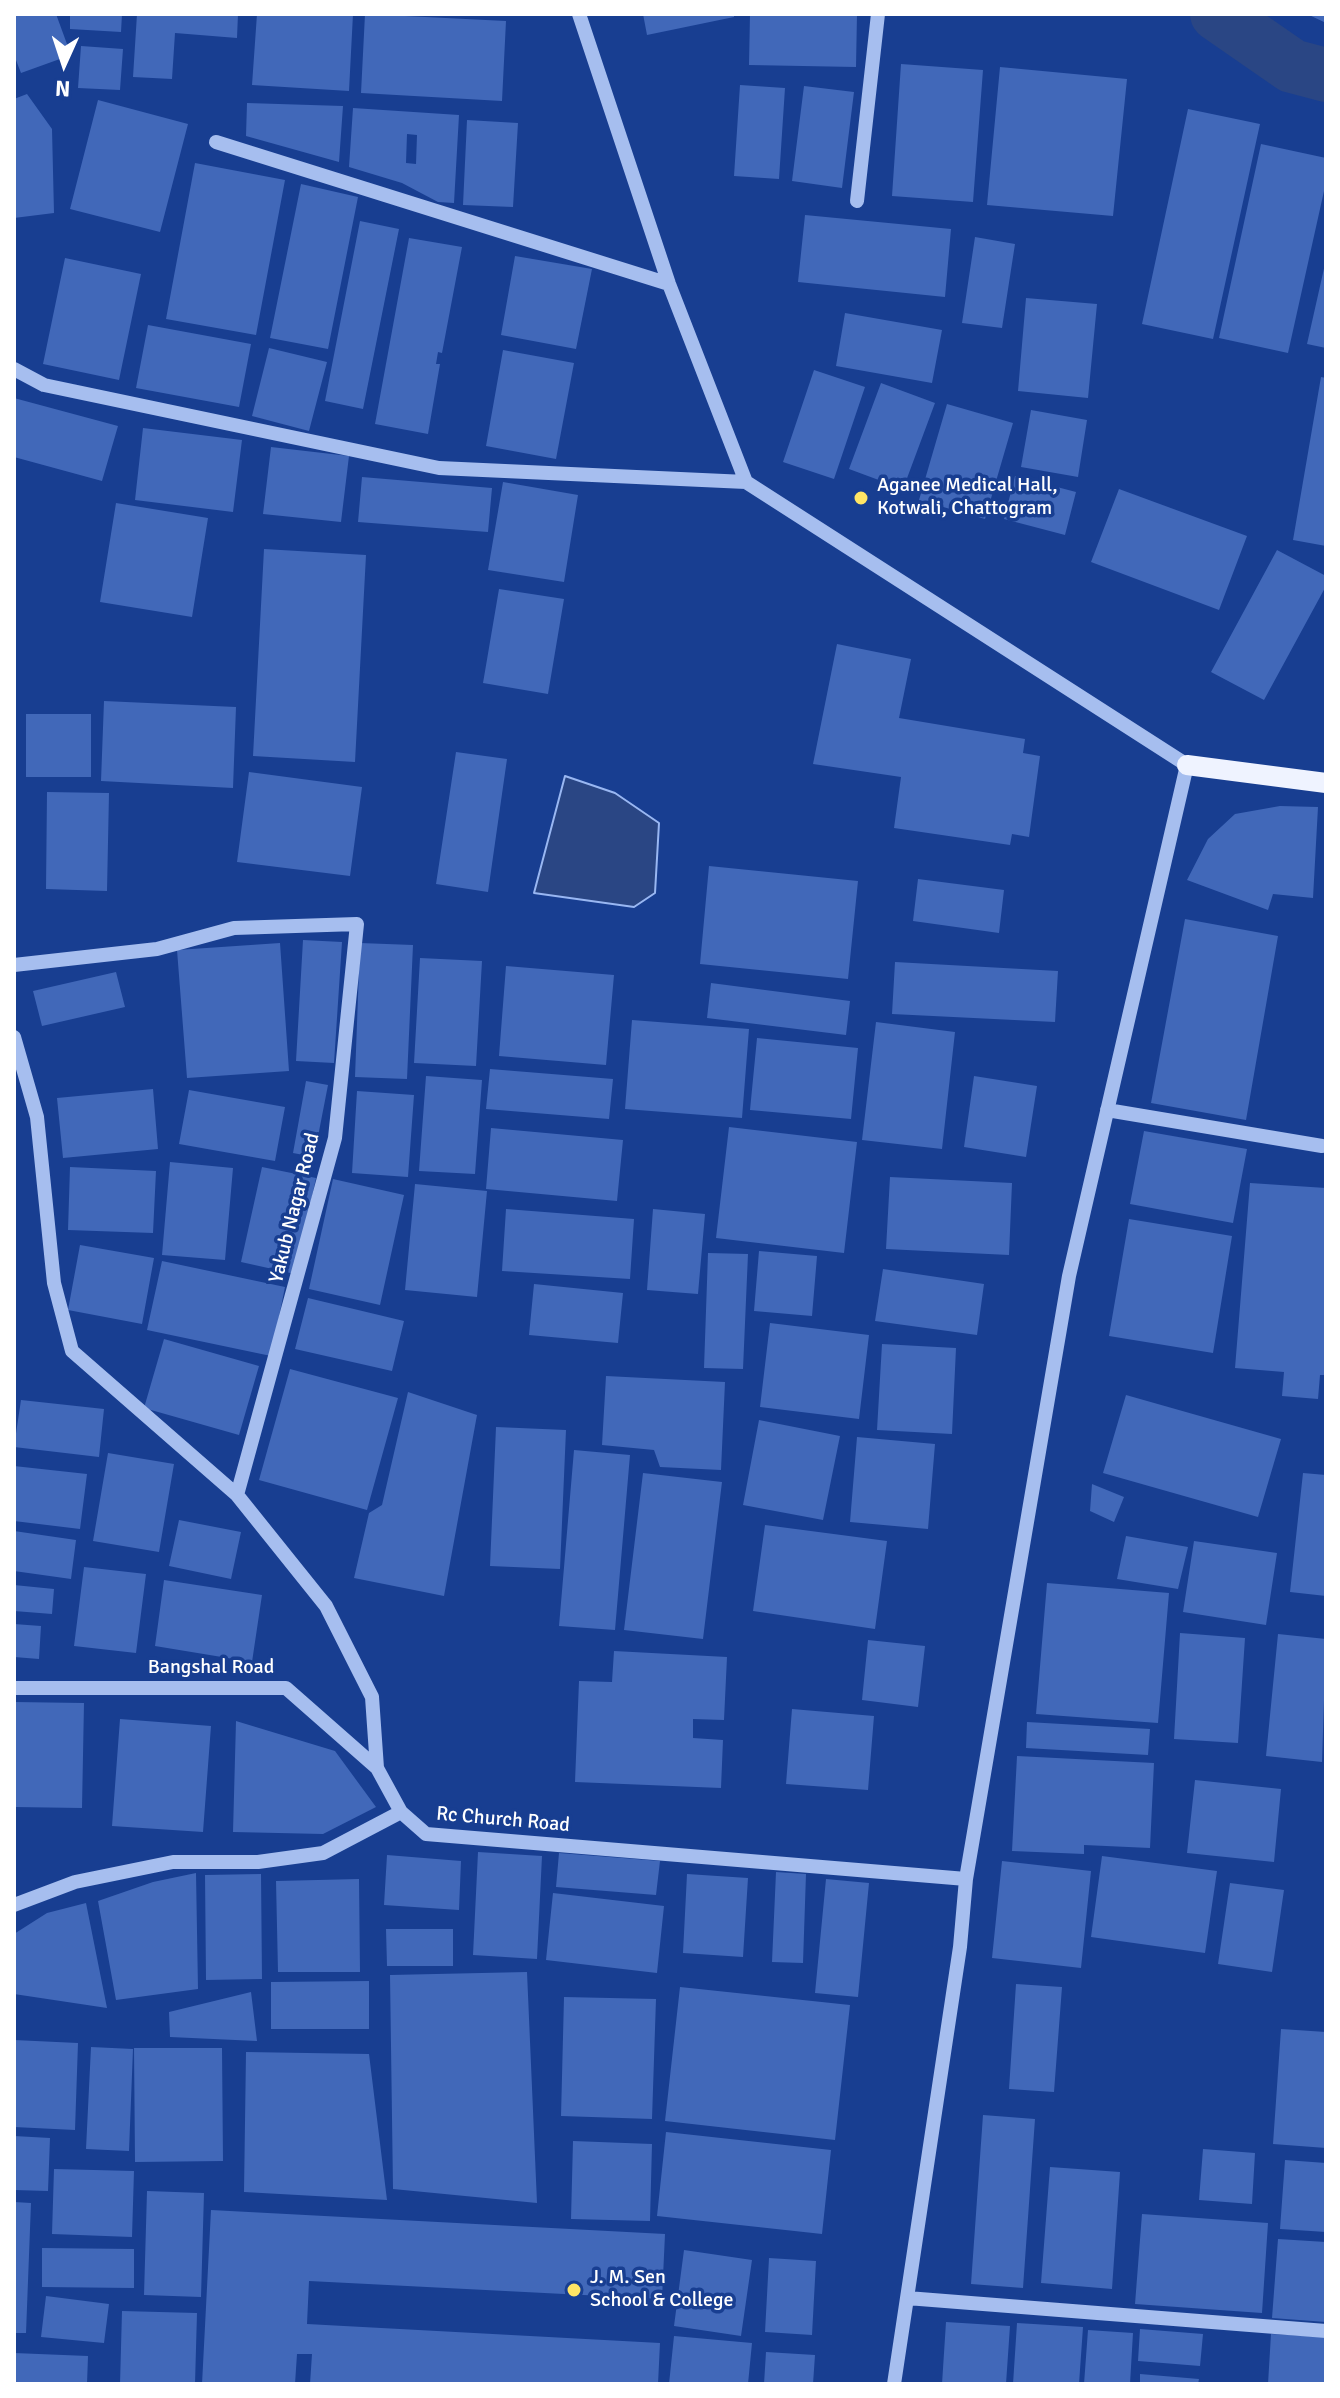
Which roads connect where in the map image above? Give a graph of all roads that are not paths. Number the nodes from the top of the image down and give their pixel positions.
1 (579, 14) edge
2 (878, 14) edge
3 (216, 142) dead end
4 (857, 201) dead end
5 (669, 284) junction
6 (14, 369) edge
7 (746, 482) junction
8 (1187, 765) junction
9 (1326, 783) edge
10 (14, 965) edge
11 (14, 1037) edge
12 (1107, 1110) junction
13 (1322, 1146) dead end
14 (237, 1495) junction
15 (14, 1688) edge
16 (377, 1768) junction
17 (401, 1812) junction
18 (966, 1879) junction
19 (14, 1905) edge
20 (907, 2298) junction
21 (1326, 2331) edge
22 (894, 2384) edge

1 - 5 street
2 - 4 street
3 - 5 street
5 - 7 street
6 - 7 street
7 - 8 street
8 - 9 main road
8 - 12 street
10 - 14 street, Yakub Nagar Road
11 - 14 street
12 - 13 street
12 - 18 street
14 - 16 street
15 - 16 street, Bangshal Road
16 - 17 street, Bangshal Road
17 - 18 street, Rc Church Road
17 - 19 street
18 - 20 street
20 - 21 street
20 - 22 street

